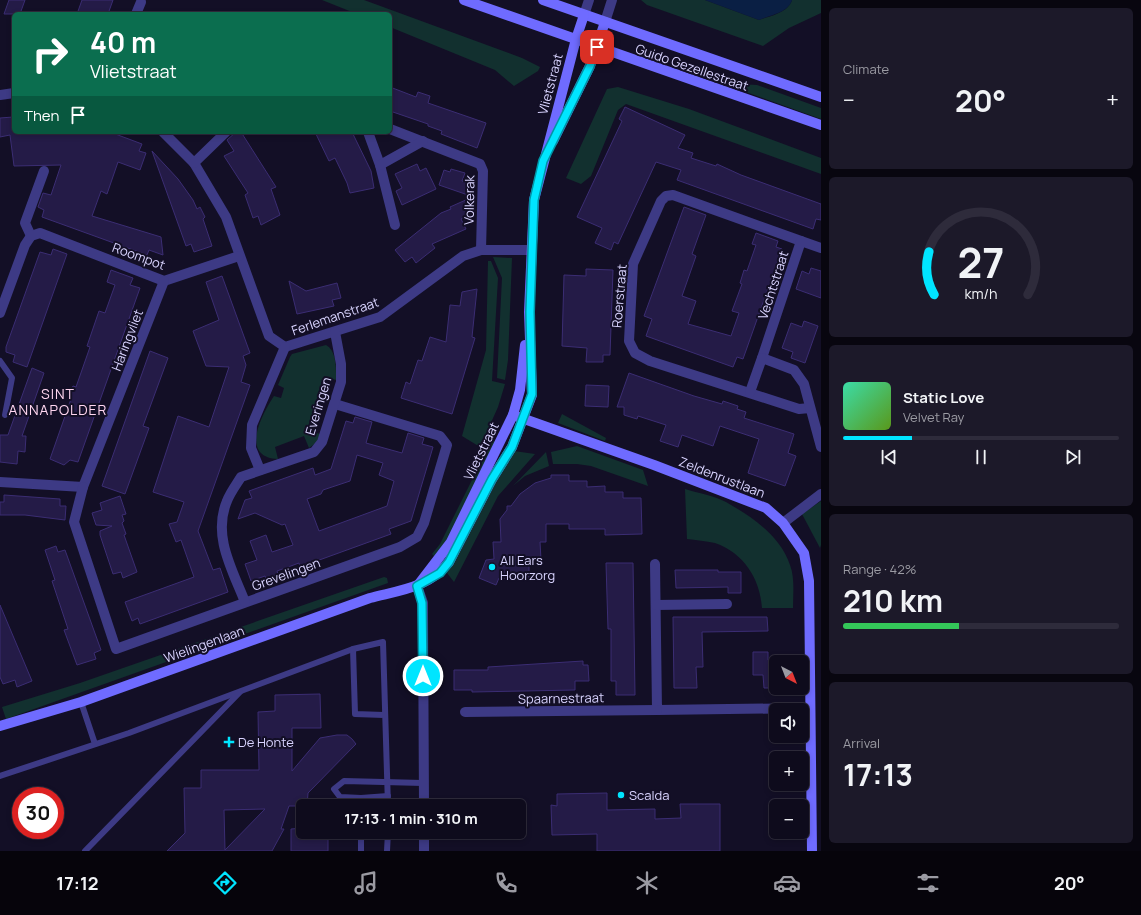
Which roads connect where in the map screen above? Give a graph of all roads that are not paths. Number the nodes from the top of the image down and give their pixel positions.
1 (464, 0) edge
2 (543, 0) edge
3 (589, 0) edge
4 (612, 0) edge
5 (141, 2) dead end
6 (137, 12) edge
7 (584, 15) junction
8 (605, 22) junction
9 (576, 39) junction
10 (597, 47) junction
11 (12, 93) edge
12 (0, 94) edge
13 (821, 97) edge
14 (821, 125) edge
15 (392, 130) edge
16 (165, 134) edge
17 (224, 134) edge
18 (369, 134) edge
19 (423, 141) junction
20 (543, 161) junction
21 (194, 163) junction
22 (380, 165) junction
23 (44, 171) dead end
24 (395, 225) dead end
25 (31, 236) junction
26 (801, 241) junction
27 (821, 248) edge
28 (481, 250) junction
29 (532, 250) junction
30 (239, 256) junction
31 (164, 281) junction
32 (530, 312) junction
33 (0, 313) edge
34 (335, 332) junction
35 (285, 347) junction
36 (762, 358) junction
37 (0, 361) edge
38 (750, 392) junction
39 (335, 404) junction
40 (810, 408) junction
41 (5, 415) dead end
42 (513, 415) junction
43 (523, 419) junction
44 (821, 447) edge
45 (260, 470) junction
46 (0, 482) edge
47 (83, 488) junction
48 (821, 494) edge
49 (783, 523) junction
50 (655, 564) dead end
51 (417, 586) junction
52 (245, 602) junction
53 (727, 604) dead end
54 (656, 605) junction
55 (353, 649) junction
56 (242, 690) junction
57 (81, 702) junction
58 (810, 708) junction
59 (657, 710) junction
60 (465, 712) dead end
61 (384, 715) junction
62 (0, 726) edge
63 (95, 744) junction
64 (0, 776) edge
65 (387, 782) junction
66 (423, 783) junction
67 (388, 796) joint
68 (361, 798) joint
69 (424, 799) edge
70 (361, 839) edge
71 (388, 839) edge
72 (424, 839) edge
73 (85, 851) edge
74 (361, 851) edge
75 (387, 851) edge
76 (424, 851) edge
77 (812, 851) edge

1 - 9 street, Guido Gezellestraat
2 - 7 street, Guido Gezellestraat
3 - 7 street
4 - 8 street
5 - 6 street
7 - 8 street, Guido Gezellestraat
7 - 9 street, Vlietstraat
8 - 10 street, Vlietstraat
8 - 13 street, Guido Gezellestraat
9 - 10 street, Guido Gezellestraat
9 - 20 street, Vlietstraat
10 - 14 street, Guido Gezellestraat
10 - 20 street, Vlietstraat
11 - 12 street
15 - 19 street, Volkerak
16 - 21 street, Ferlemanstraat
17 - 21 street
18 - 22 street
19 - 22 street
19 - 28 street, Volkerak
20 - 29 street, Vlietstraat
21 - 30 street, Ferlemanstraat
22 - 24 street
23 - 25 street
25 - 31 street, Roompot
25 - 33 street
26 - 27 street, Vechtstraat
26 - 36 street, Vechtstraat
26 - 38 street, Roerstraat
28 - 29 street, Ferlemanstraat
28 - 34 street, Ferlemanstraat
29 - 32 street, Vlietstraat
30 - 31 street, Roompot
30 - 35 street, Ferlemanstraat
31 - 47 street, Haringvliet
32 - 42 street, Vlietstraat
32 - 43 street, Vlietstraat
34 - 35 street, Ferlemanstraat
34 - 39 street, Everingen
35 - 45 street
36 - 38 street
36 - 40 street
37 - 41 lane
38 - 40 street, Roerstraat
39 - 45 street, Everingen
39 - 52 street, Grevelingen
40 - 44 street
42 - 43 street, Zeldenrustlaan
42 - 51 street, Vlietstraat
43 - 49 street, Zeldenrustlaan
43 - 51 street, Vlietstraat
45 - 52 street, Everingen
46 - 47 street
47 - 52 street, Grevelingen
48 - 49 street
49 - 58 street, Zeldenrustlaan
50 - 54 street
51 - 57 street, Wielingenlaan
51 - 66 street
53 - 54 street
54 - 59 street
55 - 56 lane
55 - 61 lane
55 - 61 lane
56 - 63 lane
56 - 73 lane
57 - 62 street, Wielingenlaan
57 - 63 lane
58 - 59 street, Spaarnestraat
58 - 77 street, Zeldenrustlaan
59 - 60 street, Spaarnestraat
61 - 65 lane
63 - 64 lane
65 - 66 lane
65 - 67 lane
65 - 68 lane
66 - 69 street
67 - 68 lane
70 - 74 lane
71 - 75 lane
72 - 76 street

